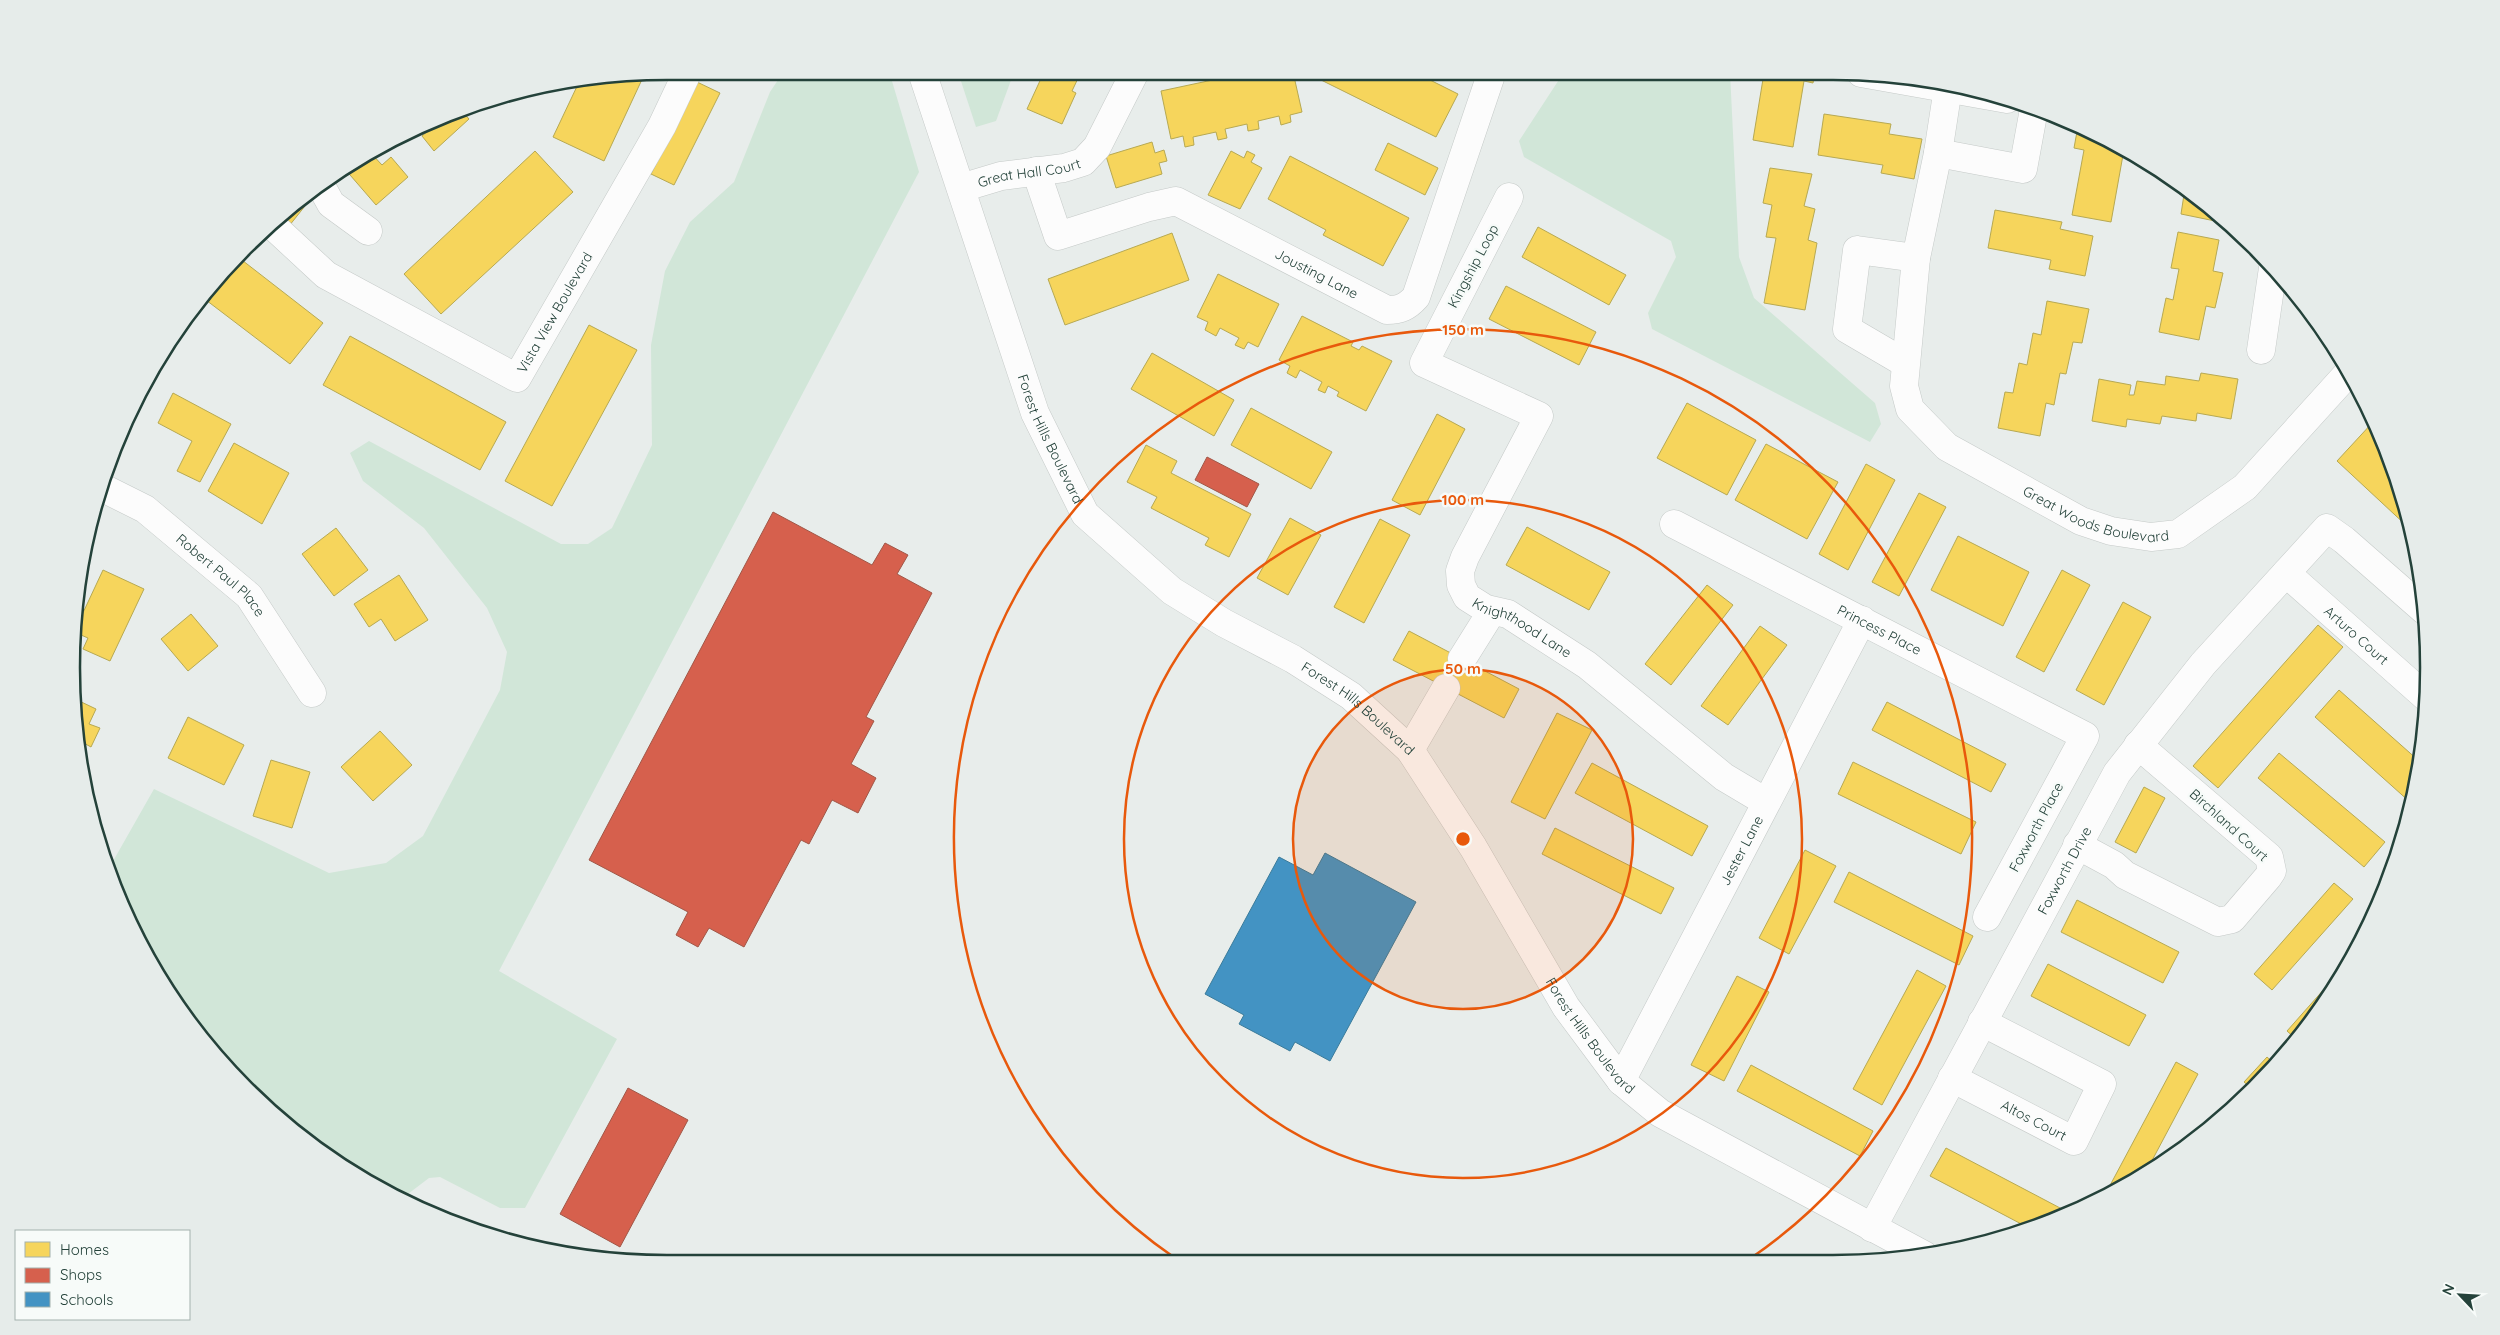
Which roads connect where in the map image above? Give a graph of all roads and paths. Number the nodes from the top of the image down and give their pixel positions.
1 (684, 80) edge
2 (925, 80) edge
3 (1131, 80) edge
4 (1489, 80) edge
5 (1948, 91) edge
6 (2033, 116) edge
7 (1938, 153) junction
8 (1036, 171) junction
9 (961, 188) junction
10 (324, 191) edge
11 (1509, 197) dead end
12 (277, 229) edge
13 (368, 231) dead end
14 (1916, 258) junction
15 (2277, 283) edge
16 (2262, 350) dead end
17 (1424, 362) joint
18 (1905, 363) junction
19 (2343, 378) edge
20 (108, 490) edge
21 (1674, 524) dead end
22 (2286, 573) junction
23 (2416, 603) edge
24 (1492, 610) junction
25 (1862, 620) junction
26 (1462, 659) dead end
27 (1446, 688) dead end
28 (2419, 691) edge
29 (312, 693) dead end
30 (2084, 736) joint
31 (2138, 745) junction
32 (1410, 750) junction
33 (1766, 802) junction
34 (2077, 845) junction
35 (1987, 917) dead end
36 (1982, 1022) junction
37 (1952, 1078) junction
38 (1621, 1081) junction
39 (1872, 1228) junction
40 (1913, 1249) edge

1 - 12 street, Vista View Boulevard
2 - 9 street, Forest Hills Boulevard
3 - 8 street, Great Hall Court
4 - 8 street, Jousting Lane
5 - 7 street, Great Woods Boulevard
6 - 7 street
7 - 14 street, Great Woods Boulevard
8 - 9 street, Great Hall Court
9 - 32 street, Forest Hills Boulevard
10 - 13 street
11 - 17 street, Kingship Loop
14 - 18 street, Great Woods Boulevard
14 - 18 street
15 - 16 street
17 - 24 street, Knighthood Lane
18 - 19 street, Great Woods Boulevard
20 - 29 street, Robert Paul Place
21 - 25 street, Princess Place
22 - 23 street, Foxworth Drive
22 - 28 street, Arturo Court
22 - 31 street, Foxworth Drive
24 - 26 street
24 - 33 street, Knighthood Lane
25 - 30 street, Princess Place
25 - 33 street, Jester Lane
27 - 32 street
30 - 35 street, Foxworth Place
31 - 34 street, Foxworth Drive
31 - 34 street, Birchland Court
32 - 38 street, Forest Hills Boulevard
33 - 38 street, Jester Lane
34 - 36 street, Foxworth Drive
36 - 37 street, Foxworth Drive
36 - 37 street, Altos Court
37 - 39 street, Foxworth Drive
38 - 39 street, Forest Hills Boulevard
39 - 40 street, Forest Hills Boulevard

